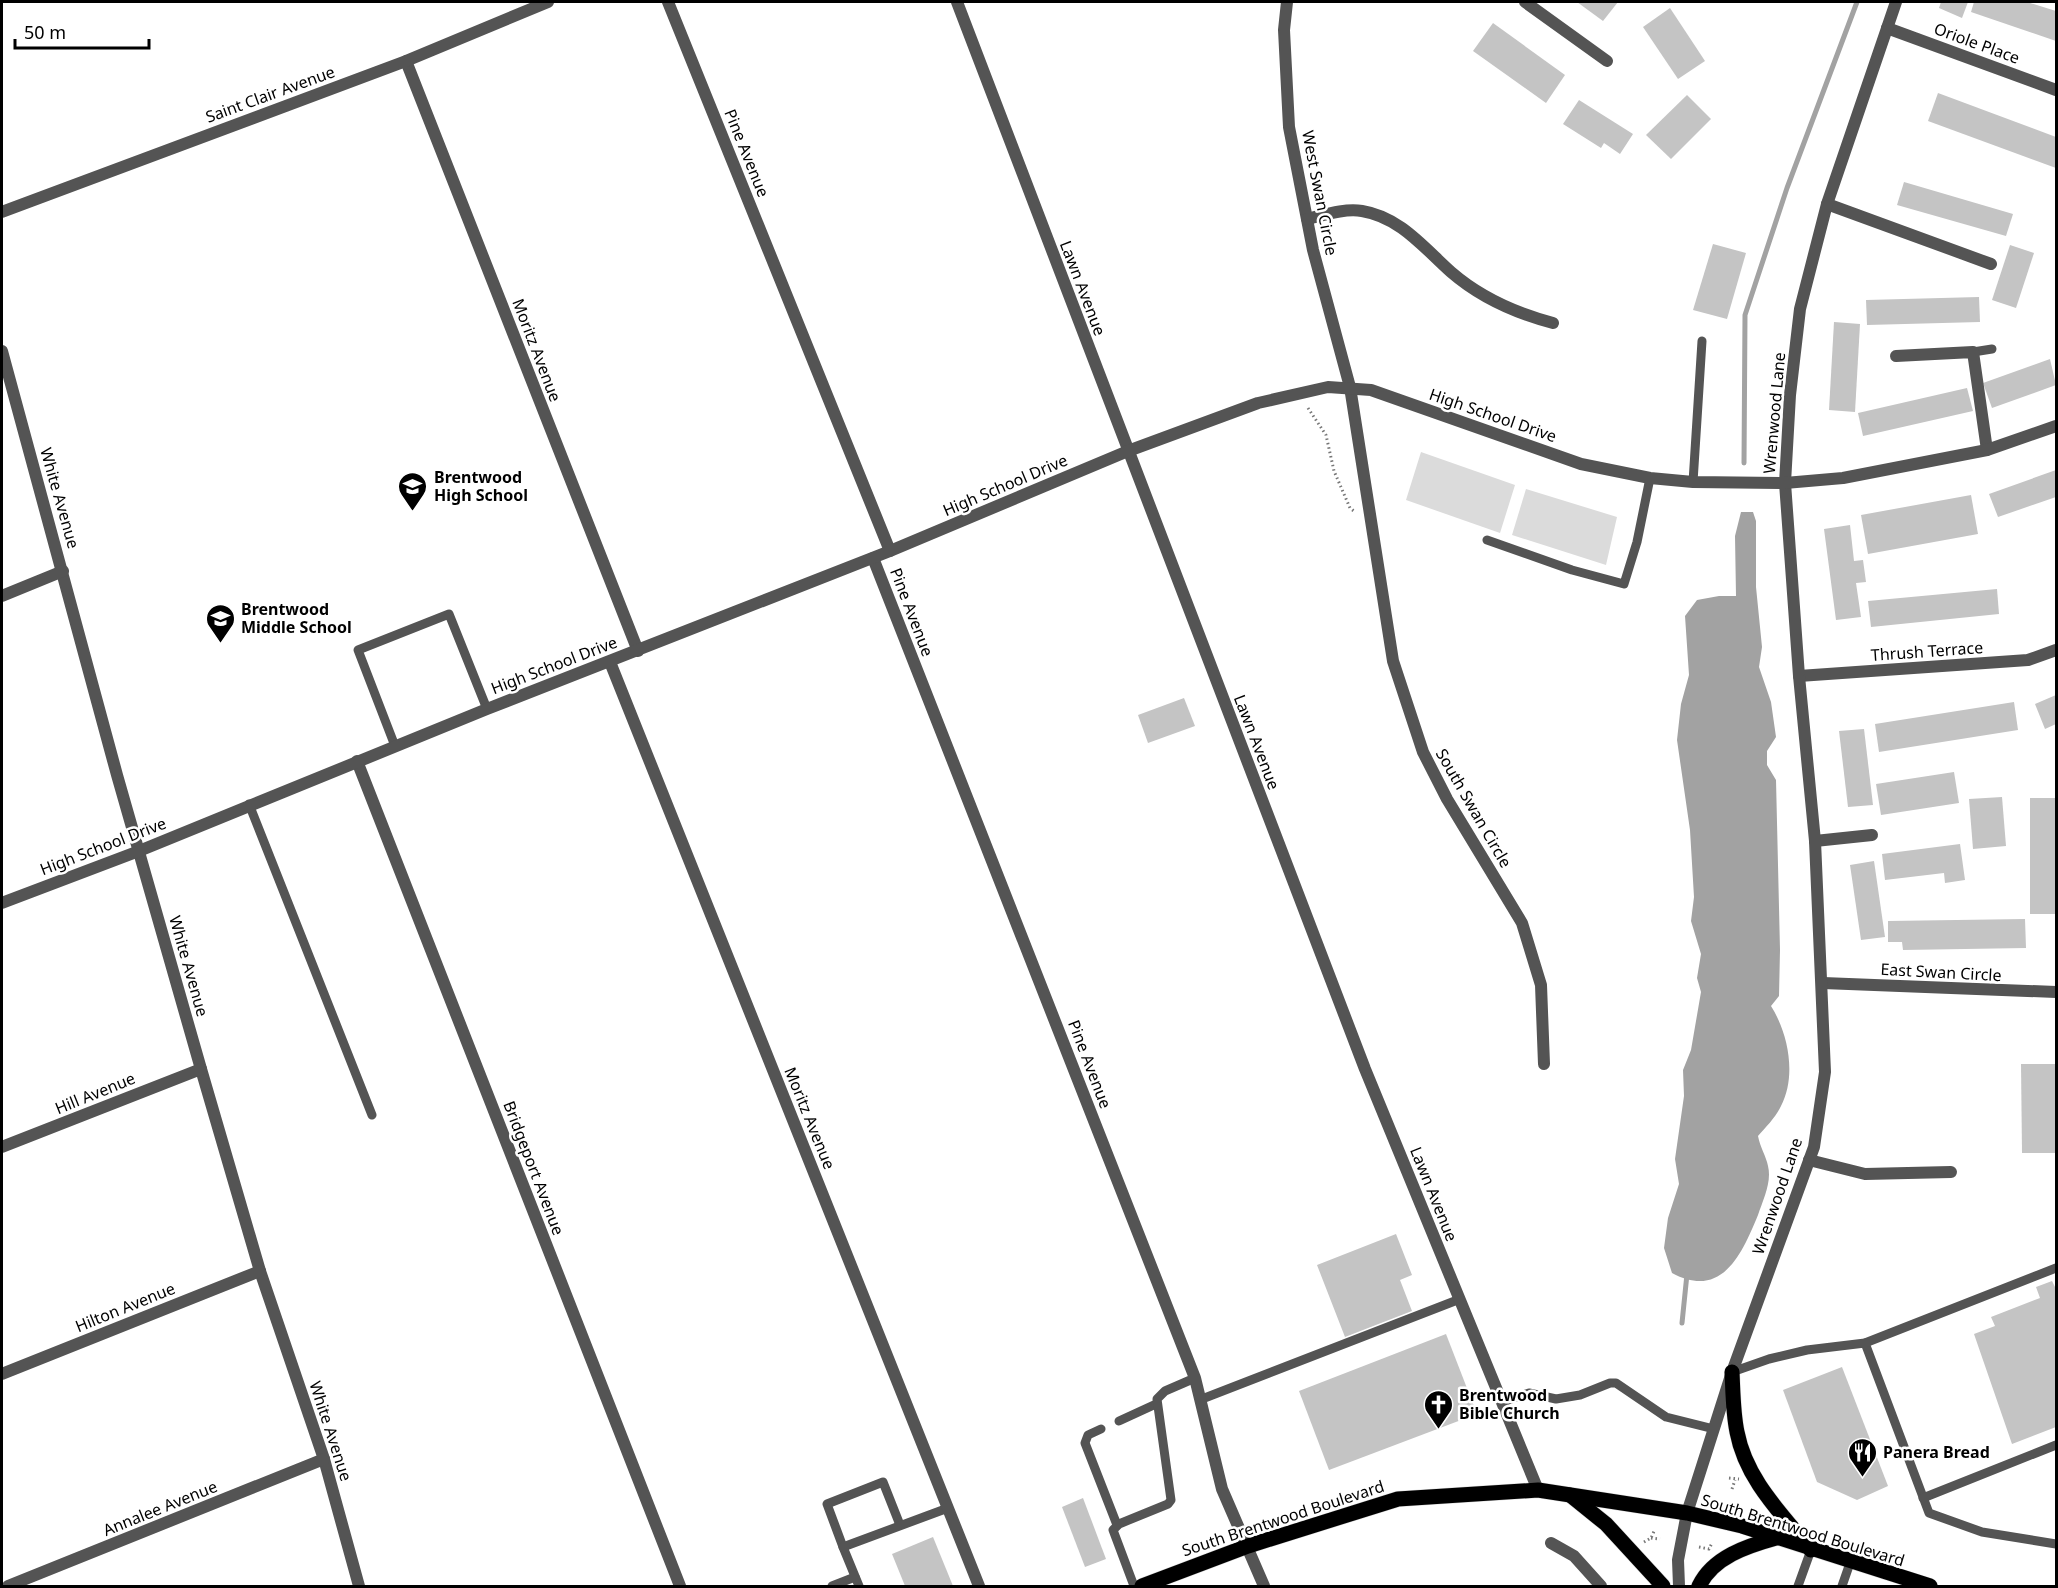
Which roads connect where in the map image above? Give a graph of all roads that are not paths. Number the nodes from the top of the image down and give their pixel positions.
1 (548, 2) edge
2 (668, 2) edge
3 (957, 2) edge
4 (1287, 2) edge
5 (1525, 2) edge
6 (1896, 2) edge
7 (1887, 28) junction
8 (406, 61) junction
9 (1607, 61) dead end
10 (2056, 90) edge
11 (1827, 204) junction
12 (2, 212) edge
13 (1307, 219) junction
14 (1991, 264) dead end
15 (1553, 322) dead end
16 (1702, 340) dead end
17 (1992, 349) dead end
18 (2, 351) edge
19 (1973, 352) junction
20 (1896, 356) dead end
21 (1350, 387) junction
22 (2056, 426) edge
23 (1987, 450) junction
24 (1128, 451) junction
25 (1650, 478) junction
26 (1693, 482) junction
27 (1785, 483) junction
28 (1487, 540) dead end
29 (890, 551) junction
30 (873, 558) junction
31 (63, 571) junction
32 (2, 596) edge
33 (2056, 650) edge
34 (638, 651) junction
35 (610, 662) junction
36 (1799, 676) junction
37 (487, 709) junction
38 (395, 746) junction
39 (357, 761) junction
40 (249, 804) junction
41 (1872, 835) dead end
42 (1815, 841) junction
43 (139, 851) junction
44 (2, 903) edge
45 (1824, 983) junction
46 (2056, 992) edge
47 (1544, 1064) dead end
48 (201, 1069) junction
49 (372, 1115) dead end
50 (2, 1147) edge
51 (1809, 1160) junction
52 (1951, 1172) dead end
53 (2056, 1268) edge
54 (260, 1271) junction
55 (1460, 1299) junction
56 (1864, 1343) junction
57 (1732, 1372) junction
58 (2, 1374) edge
59 (1195, 1378) junction
60 (1202, 1400) junction
61 (1502, 1402) junction
62 (1156, 1404) junction
63 (1119, 1420) dead end
64 (1714, 1428) junction
65 (1101, 1429) dead end
66 (2056, 1445) edge
67 (324, 1459) junction
68 (1538, 1490) junction
69 (1570, 1495) junction
70 (1923, 1497) junction
71 (948, 1508) junction
72 (1688, 1513) junction
73 (900, 1525) junction
74 (1117, 1525) junction
75 (1776, 1538) junction
76 (1551, 1543) dead end
77 (2056, 1544) edge
78 (1248, 1546) junction
79 (843, 1547) junction
80 (1811, 1550) junction
81 (1850, 1563) junction
82 (857, 1582) edge
83 (8, 1587) edge
84 (359, 1587) edge
85 (680, 1587) edge
86 (832, 1587) edge
87 (979, 1587) edge
88 (1134, 1587) edge
89 (1142, 1587) edge
90 (1264, 1587) edge
91 (1601, 1587) edge
92 (1663, 1587) edge
93 (1680, 1587) edge
94 (1699, 1587) edge
95 (1798, 1587) edge
96 (1842, 1587) edge
97 (1929, 1587) edge

1 - 8 street, Saint Clair Avenue
2 - 29 street, Pine Avenue
3 - 24 street, Lawn Avenue
4 - 13 street, West Swan Circle
5 - 9 street
6 - 7 street, Wrenwood Lane
7 - 10 street, Oriole Place
7 - 11 street, Wrenwood Lane
8 - 12 street, Saint Clair Avenue
8 - 34 street, Moritz Avenue
11 - 14 street
11 - 27 street, Wrenwood Lane
13 - 15 street
13 - 21 street, West Swan Circle
16 - 26 lane
17 - 19 lane
18 - 31 street, White Avenue
19 - 20 street
19 - 23 street
21 - 24 street, High School Drive
21 - 25 street, High School Drive
21 - 47 street, South Swan Circle
22 - 23 street, High School Drive
23 - 27 street, High School Drive
24 - 29 street, High School Drive
24 - 55 street, Lawn Avenue
25 - 26 street, High School Drive
25 - 28 lane
26 - 27 street, High School Drive
27 - 36 street, Wrenwood Lane
29 - 30 street, High School Drive
30 - 34 street, High School Drive
30 - 59 street, Pine Avenue
31 - 32 street
31 - 43 street, White Avenue
33 - 36 street, Thrush Terrace
34 - 35 street, High School Drive
35 - 37 street, High School Drive
35 - 71 street, Moritz Avenue
36 - 42 street, Wrenwood Lane
37 - 38 street, High School Drive
37 - 38 lane
38 - 39 street, High School Drive
39 - 40 street, High School Drive
39 - 85 street, Bridgeport Avenue
40 - 43 street, High School Drive
40 - 49 lane
41 - 42 street
42 - 45 street, Wrenwood Lane
43 - 44 street, High School Drive
43 - 48 street, White Avenue
45 - 46 street, East Swan Circle
45 - 51 street, Wrenwood Lane
48 - 50 street, Hill Avenue
48 - 54 street, White Avenue
51 - 52 street
51 - 57 street, Wrenwood Lane
53 - 56 lane
54 - 58 street, Hilton Avenue
54 - 67 street, White Avenue
55 - 60 lane
55 - 61 street, Lawn Avenue
56 - 57 lane
56 - 70 lane
57 - 64 street, Wrenwood Lane
57 - 80 main road
59 - 60 street, Pine Avenue
59 - 62 lane
60 - 78 street, Pine Avenue
61 - 64 lane
61 - 68 street, Lawn Avenue
62 - 63 lane
62 - 74 lane
64 - 72 street, Wrenwood Lane
65 - 74 lane
66 - 70 lane
67 - 83 street, Annalee Avenue
67 - 84 street, White Avenue
68 - 69 main road, South Brentwood Boulevard
68 - 78 main road, South Brentwood Boulevard
69 - 72 main road, South Brentwood Boulevard
69 - 92 main road
70 - 77 lane
71 - 73 lane
71 - 87 street, Moritz Avenue
72 - 75 main road, South Brentwood Boulevard
72 - 93 street, Wrenwood Lane
73 - 79 lane
73 - 79 lane
74 - 88 lane
75 - 80 main road, South Brentwood Boulevard
75 - 94 main road
76 - 91 street
78 - 89 main road, South Brentwood Boulevard
78 - 90 street, Pine Avenue
79 - 82 lane
80 - 81 main road, South Brentwood Boulevard
80 - 95 lane
81 - 96 lane
81 - 97 main road, South Brentwood Boulevard
82 - 86 lane

